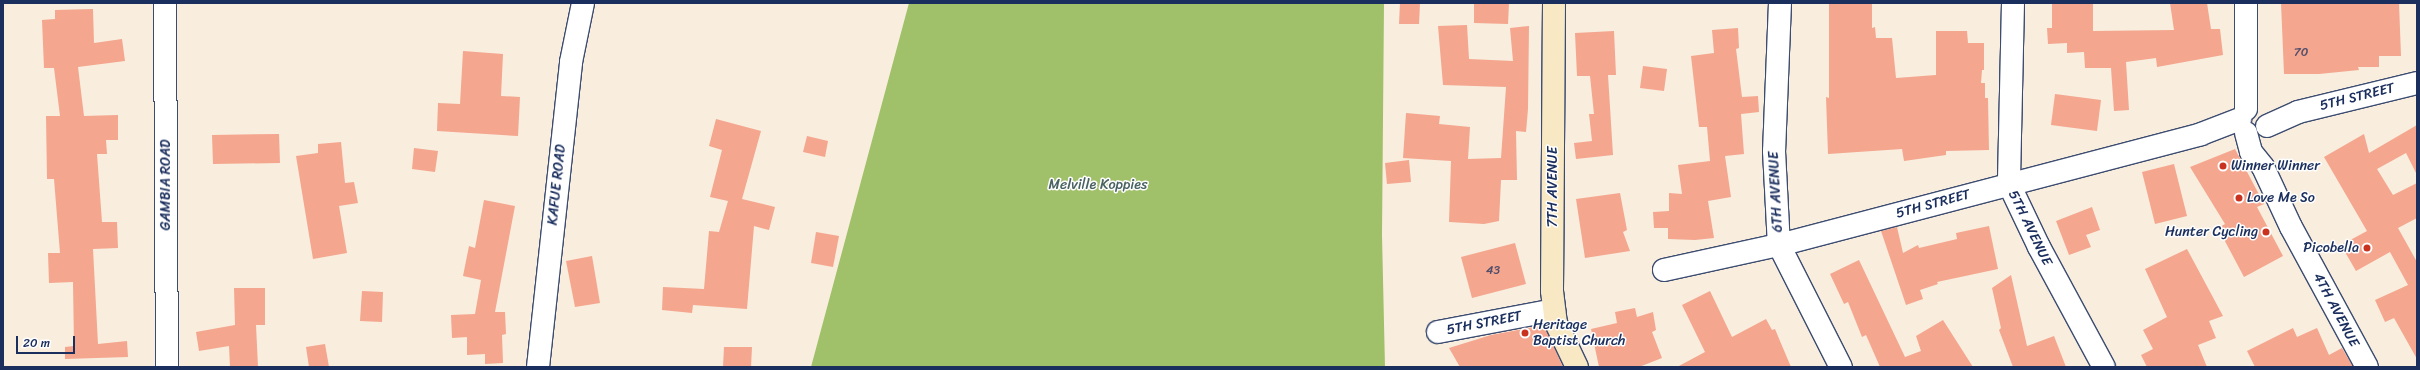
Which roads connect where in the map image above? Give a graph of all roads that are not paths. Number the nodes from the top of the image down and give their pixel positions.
1 (165, 3) edge
2 (583, 3) edge
3 (1554, 3) edge
4 (1780, 3) edge
5 (2014, 3) edge
6 (2246, 3) edge
7 (2417, 83) edge
8 (2252, 121) junction
9 (2009, 184) junction
10 (1779, 245) junction
11 (1664, 270) dead end
12 (1554, 310) junction
13 (1438, 332) dead end
14 (167, 367) edge
15 (538, 367) edge
16 (1577, 367) edge
17 (1841, 367) edge
18 (2104, 367) edge
19 (2366, 367) edge

1 - 14 street, GAMBIA ROAD
2 - 15 street, KAFUE ROAD
3 - 12 street, 7TH AVENUE
4 - 10 street, 6TH AVENUE
5 - 9 street, 5TH AVENUE
6 - 8 street, 4TH AVENUE
7 - 8 street, 5TH STREET
8 - 9 street, 5TH STREET
8 - 19 street, 4TH AVENUE
9 - 10 street, 5TH STREET
9 - 18 street, 5TH AVENUE
10 - 11 street, 5TH STREET
10 - 17 street, 6TH AVENUE
12 - 13 street, 5TH STREET
12 - 16 street, 7TH AVENUE

